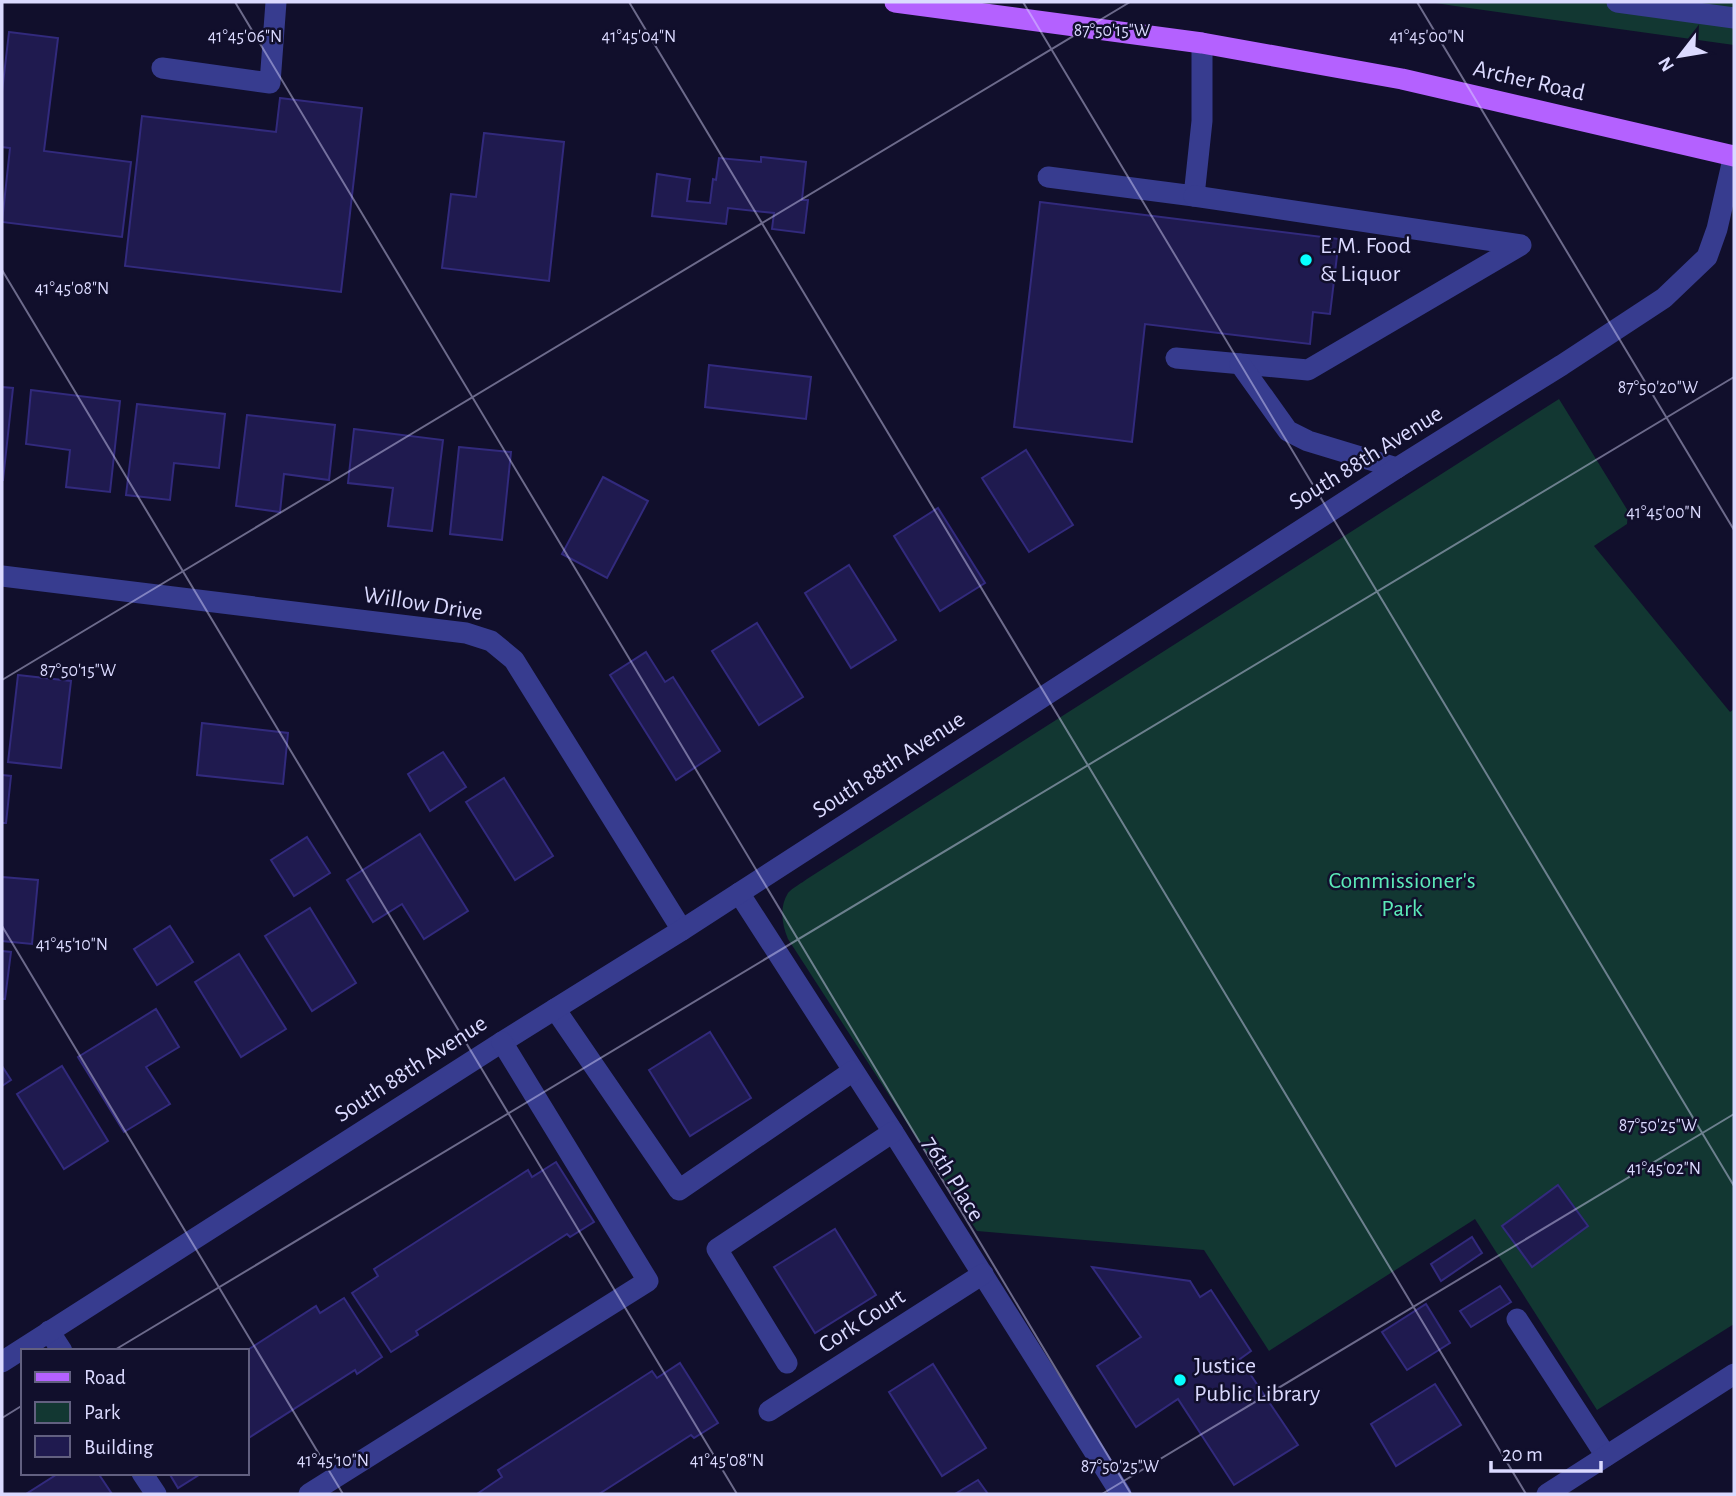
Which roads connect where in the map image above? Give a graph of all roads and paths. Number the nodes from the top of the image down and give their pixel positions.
1 (276, 2) edge
2 (895, 2) edge
3 (1617, 2) edge
4 (1734, 18) edge
5 (1202, 43) junction
6 (162, 68) dead end
7 (1734, 156) edge
8 (1048, 177) dead end
9 (1194, 196) junction
10 (1176, 358) dead end
11 (1240, 364) junction
12 (1397, 468) junction
13 (2, 576) edge
14 (739, 893) junction
15 (682, 930) junction
16 (555, 1009) junction
17 (502, 1042) junction
18 (853, 1071) junction
19 (893, 1132) junction
20 (982, 1274) junction
21 (1517, 1319) dead end
22 (49, 1331) junction
23 (21, 1349) edge
24 (22, 1349) edge
25 (61, 1349) edge
26 (2, 1362) edge
27 (788, 1363) dead end
28 (1734, 1374) edge
29 (769, 1411) dead end
30 (1606, 1456) junction
31 (143, 1475) edge
32 (156, 1494) edge
33 (309, 1494) edge
34 (1121, 1494) edge
35 (1546, 1494) edge

1 - 6 street
2 - 5 main road, Archer Road
3 - 4 street
5 - 7 main road, Archer Road
5 - 9 street
7 - 12 street, South 88th Avenue
8 - 9 street
9 - 11 street
10 - 11 street
11 - 12 street
12 - 14 street, South 88th Avenue
13 - 15 street, Willow Drive
14 - 15 street, South 88th Avenue
14 - 18 street, 76th Place
15 - 16 street, South 88th Avenue
16 - 17 street, South 88th Avenue
16 - 18 street
17 - 22 street, South 88th Avenue
17 - 33 street
18 - 19 street, 76th Place
19 - 20 street, 76th Place
19 - 27 street
20 - 29 street, Cork Court
20 - 34 street, 76th Place
21 - 30 street
22 - 24 street, South 88th Avenue
22 - 25 street
23 - 26 street, South 88th Avenue
28 - 30 street
30 - 35 street
31 - 32 street

